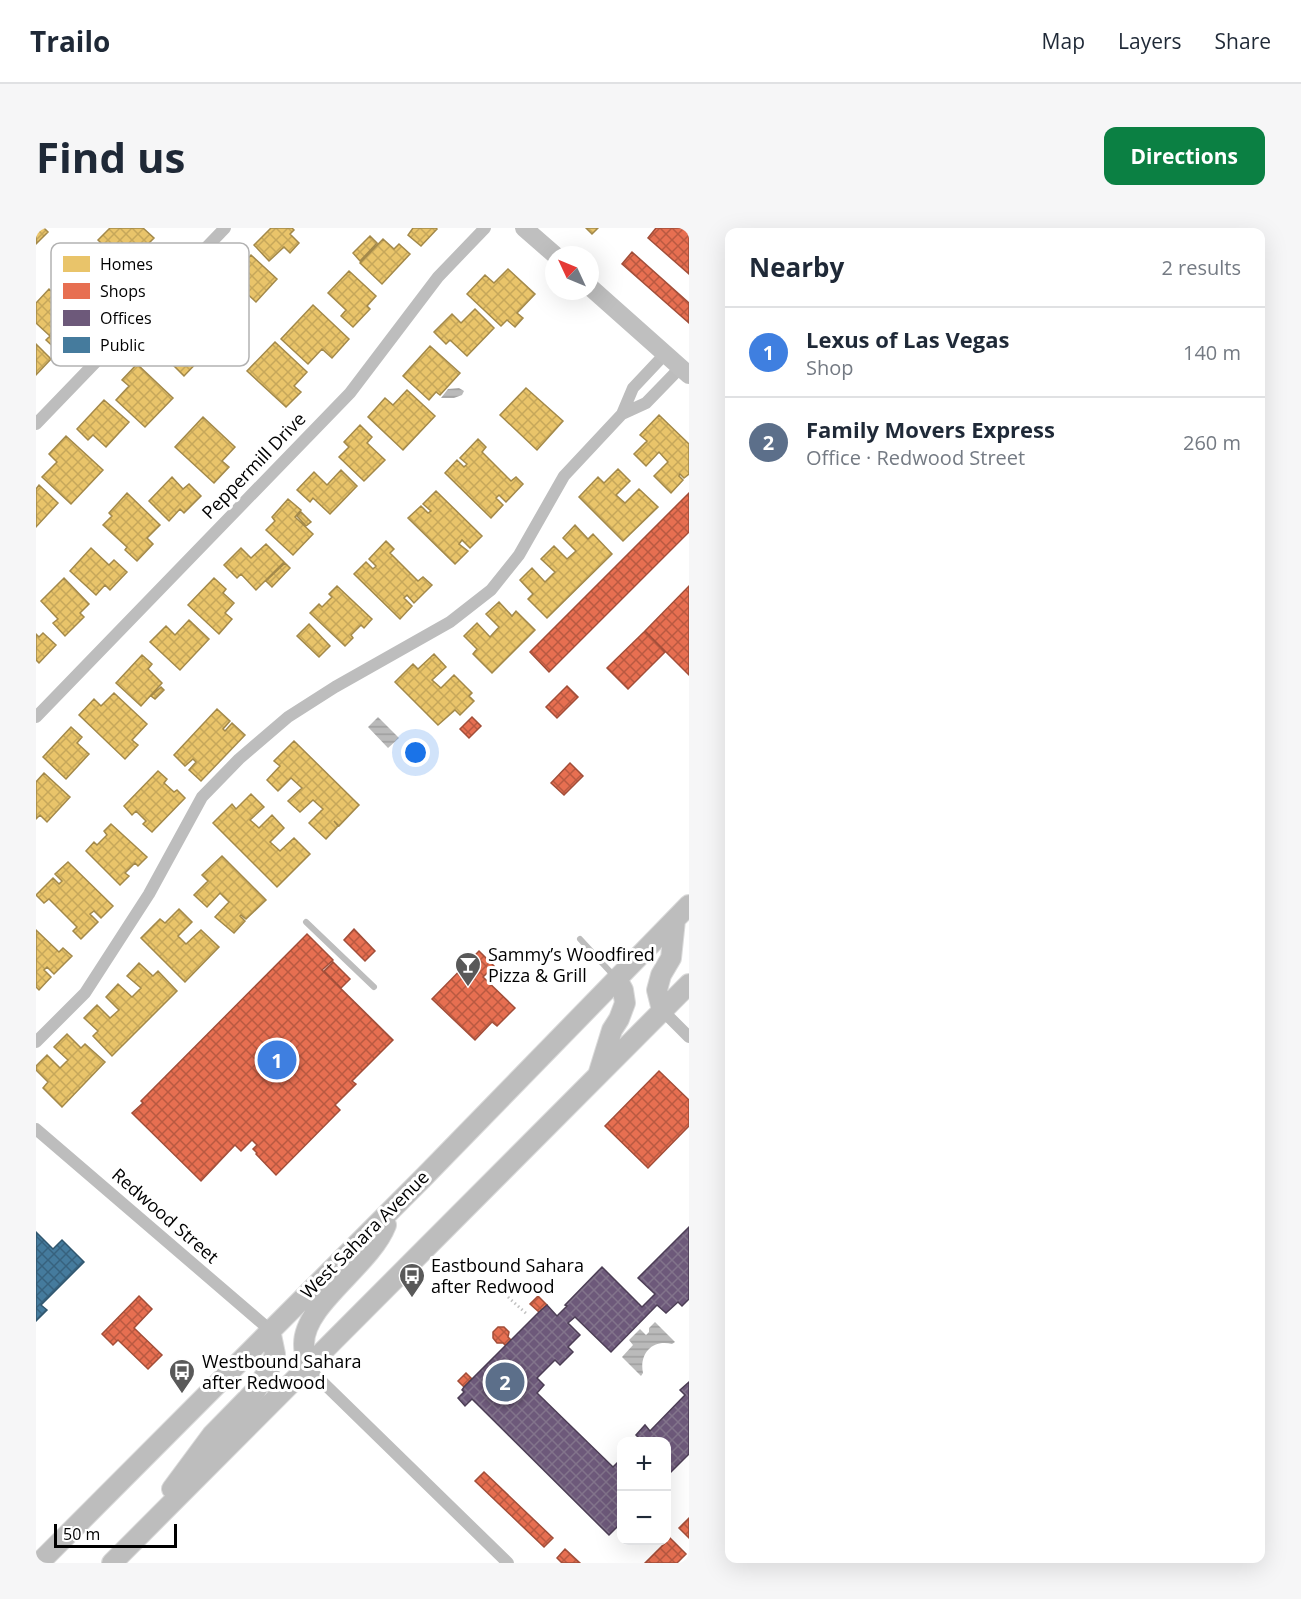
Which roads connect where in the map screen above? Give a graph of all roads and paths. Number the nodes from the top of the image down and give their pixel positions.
1 (225, 228) edge
2 (485, 228) edge
3 (524, 228) edge
4 (211, 243) edge
5 (545, 246) edge
6 (599, 295) edge
7 (665, 354) junction
8 (92, 366) edge
9 (685, 371) edge
10 (622, 414) junction
11 (36, 424) edge
12 (36, 717) edge
13 (689, 905) edge
14 (675, 920) junction
15 (306, 922) dead end
16 (580, 939) dead end
17 (617, 980) junction
18 (689, 984) edge
19 (374, 987) dead end
20 (662, 1010) junction
21 (689, 1037) edge
22 (36, 1042) edge
23 (598, 1075) junction
24 (36, 1129) edge
25 (393, 1208) junction
26 (508, 1297) dead end
27 (528, 1316) dead end
28 (270, 1330) junction
29 (307, 1367) junction
30 (137, 1538) junction
31 (39, 1563) edge
32 (112, 1563) edge
33 (508, 1563) edge

1 - 4 street
2 - 12 street, Peppermill Drive
3 - 5 main road
6 - 7 main road
7 - 9 main road
7 - 10 street
8 - 11 street
9 - 10 street
10 - 22 street
13 - 14 main road, West Sahara Avenue
14 - 17 main road, West Sahara Avenue
14 - 20 main road
15 - 19 lane
16 - 17 lane
17 - 23 main road
17 - 25 main road, West Sahara Avenue
18 - 20 main road
20 - 21 street
20 - 23 main road
23 - 29 main road
24 - 28 street, Redwood Street
25 - 28 main road, West Sahara Avenue
25 - 29 main road
26 - 27 path
28 - 30 main road
28 - 31 main road, West Sahara Avenue
29 - 30 main road
29 - 33 street
30 - 32 main road

